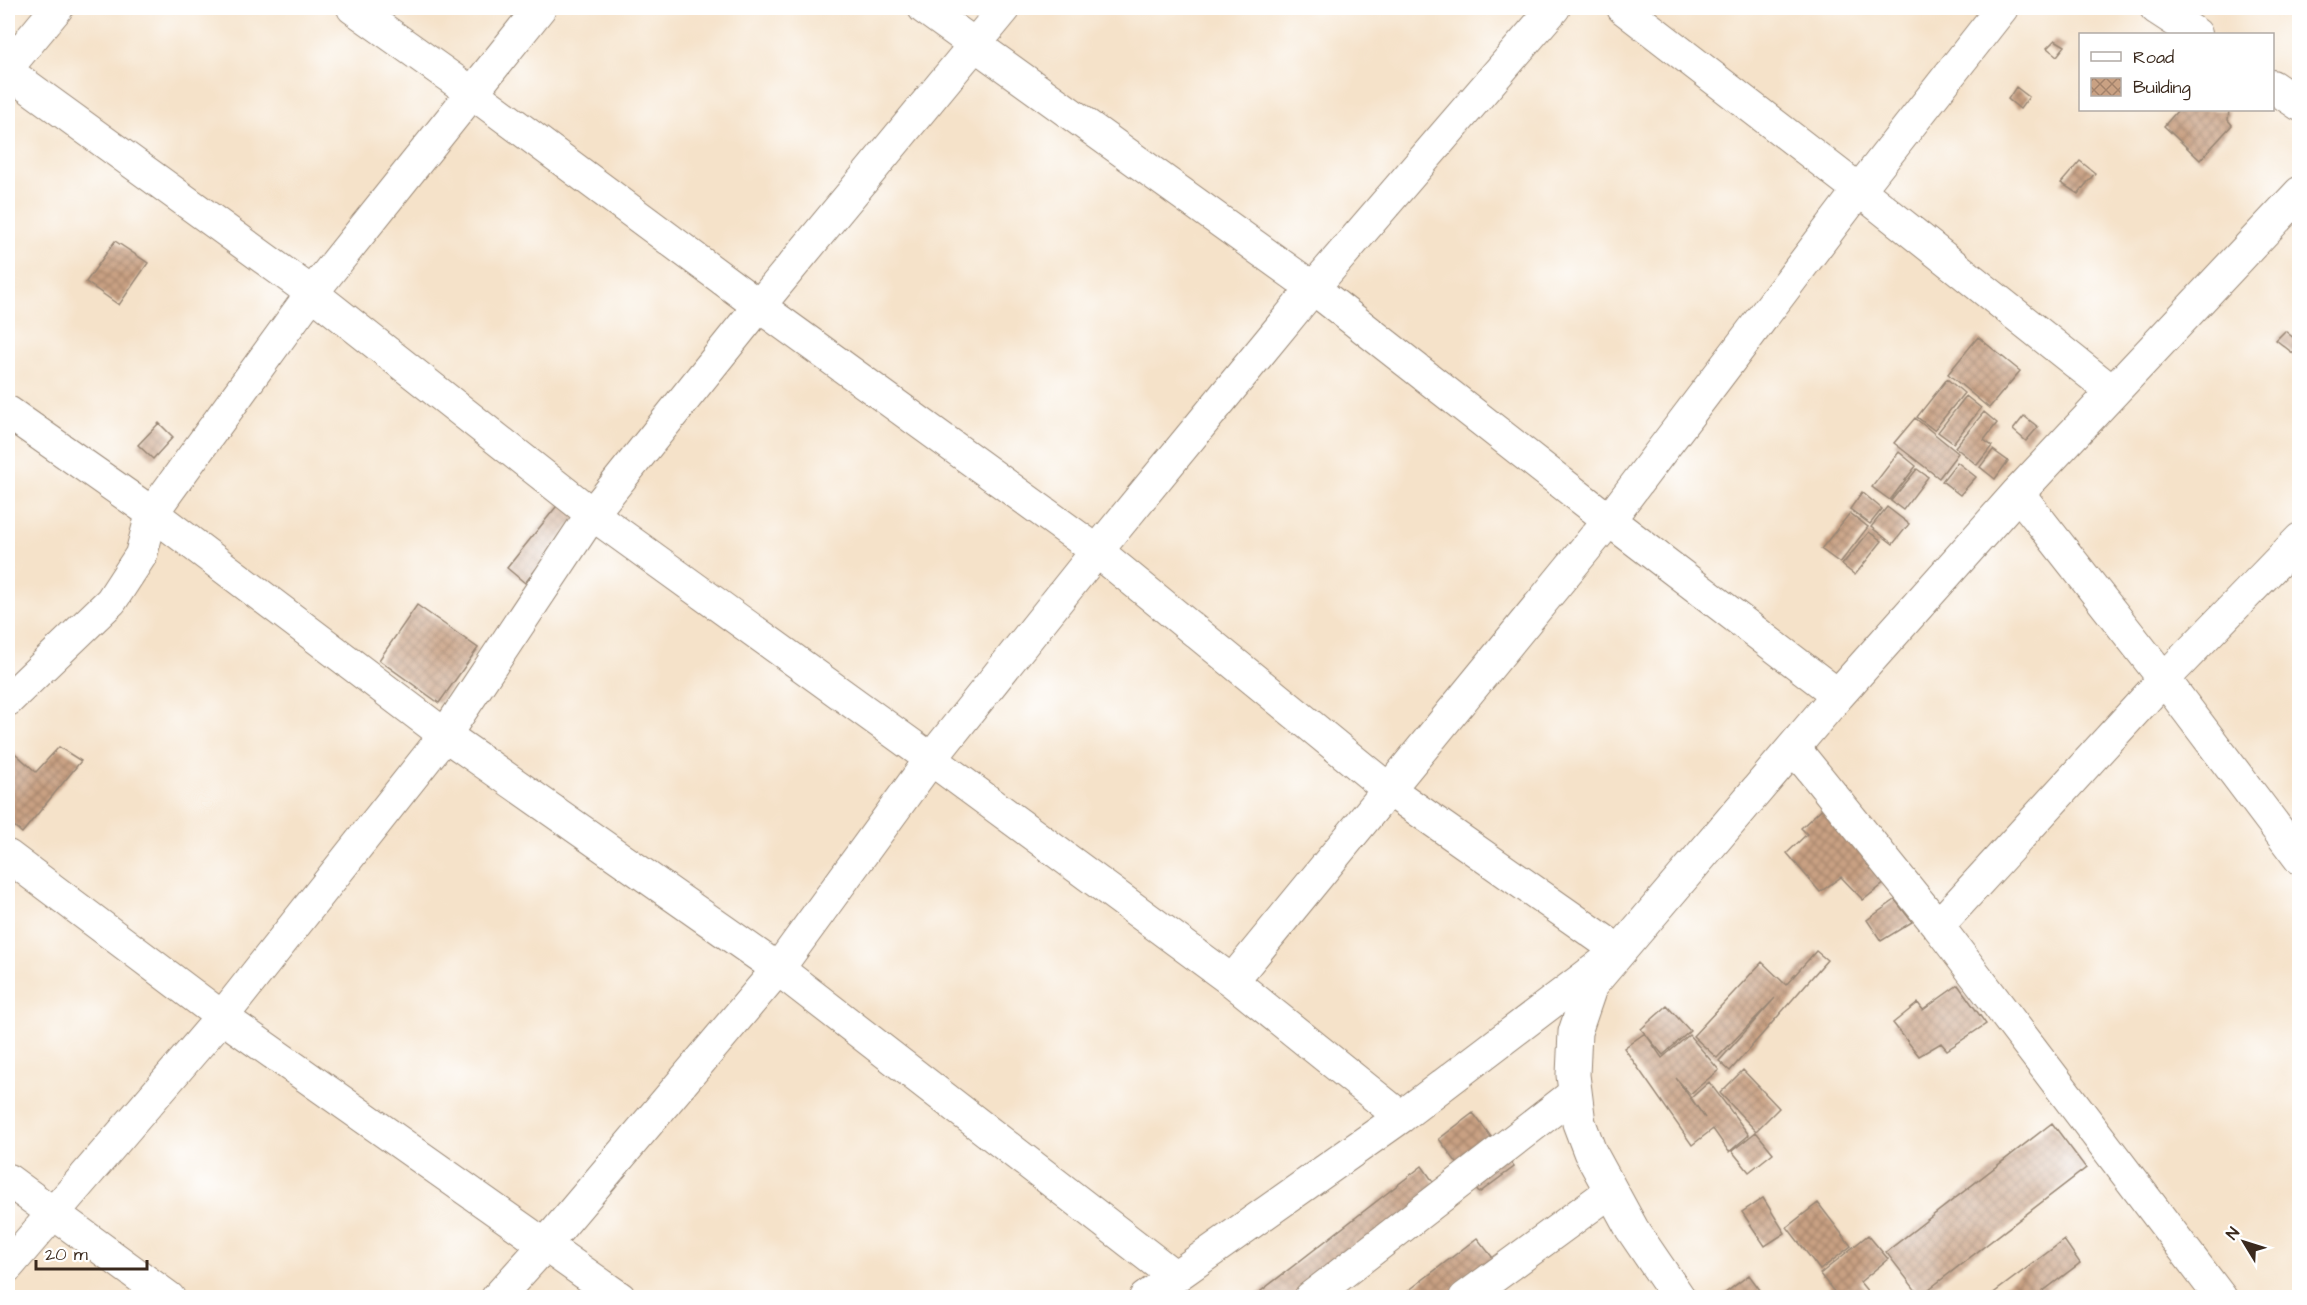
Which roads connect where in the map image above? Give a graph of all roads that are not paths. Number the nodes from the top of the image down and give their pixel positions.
1 (57, 8) edge
2 (353, 8) edge
3 (540, 8) edge
4 (924, 8) edge
5 (1005, 8) edge
6 (1554, 8) edge
7 (1623, 8) edge
8 (2002, 8) edge
9 (2156, 8) edge
10 (2194, 33) edge
11 (975, 44) junction
12 (8, 67) edge
13 (8, 72) edge
14 (2274, 87) edge
15 (471, 92) junction
16 (2300, 105) edge
17 (1859, 190) junction
18 (2297, 201) edge
19 (1313, 288) junction
20 (312, 293) junction
21 (759, 306) junction
22 (2113, 392) junction
23 (8, 412) edge
24 (2018, 493) junction
25 (152, 513) junction
26 (592, 514) junction
27 (1609, 520) junction
28 (2300, 539) edge
29 (1097, 551) junction
30 (2164, 680) junction
31 (1838, 695) junction
32 (8, 700) edge
33 (445, 735) junction
34 (1794, 748) junction
35 (931, 759) junction
36 (1388, 789) junction
37 (8, 856) edge
38 (2300, 859) edge
39 (1938, 926) junction
40 (1619, 951) junction
41 (778, 969) junction
42 (1232, 981) junction
43 (222, 1017) junction
44 (1575, 1093) junction
45 (1401, 1117) junction
46 (8, 1180) edge
47 (1611, 1191) junction
48 (52, 1213) junction
49 (545, 1245) junction
50 (8, 1266) edge
51 (1174, 1276) junction
52 (169, 1298) edge
53 (497, 1298) edge
54 (620, 1298) edge
55 (1145, 1298) edge
56 (1310, 1298) edge
57 (1465, 1298) edge
58 (1679, 1298) edge
59 (2221, 1298) edge

1 - 12 street
2 - 15 street
3 - 15 street
4 - 11 street
5 - 11 street
6 - 19 street
7 - 17 street
8 - 17 street
9 - 10 street
11 - 19 street
11 - 21 street
13 - 20 street
14 - 16 street
15 - 20 street
15 - 21 street
17 - 22 street
17 - 27 street
18 - 22 highway
19 - 27 street
19 - 29 street
20 - 25 street
20 - 26 street
21 - 26 street
21 - 29 street
22 - 24 highway
23 - 25 street
24 - 30 street
24 - 31 highway
25 - 32 street
25 - 33 street
26 - 33 street
26 - 35 street
27 - 31 street
27 - 36 street
28 - 30 street
29 - 35 street
29 - 36 street
30 - 38 street
30 - 39 street
31 - 34 highway
33 - 41 street
33 - 43 street
34 - 39 street
34 - 40 highway
35 - 41 street
35 - 42 street
36 - 40 street
36 - 42 street
37 - 43 street
39 - 59 street
40 - 44 highway
40 - 45 street
41 - 49 street
41 - 51 street
42 - 45 street
43 - 48 street
43 - 49 street
44 - 47 highway
44 - 56 street
45 - 51 street
46 - 48 street
47 - 57 street
47 - 58 highway
48 - 50 street
48 - 52 street
49 - 53 street
49 - 54 street
51 - 55 street

